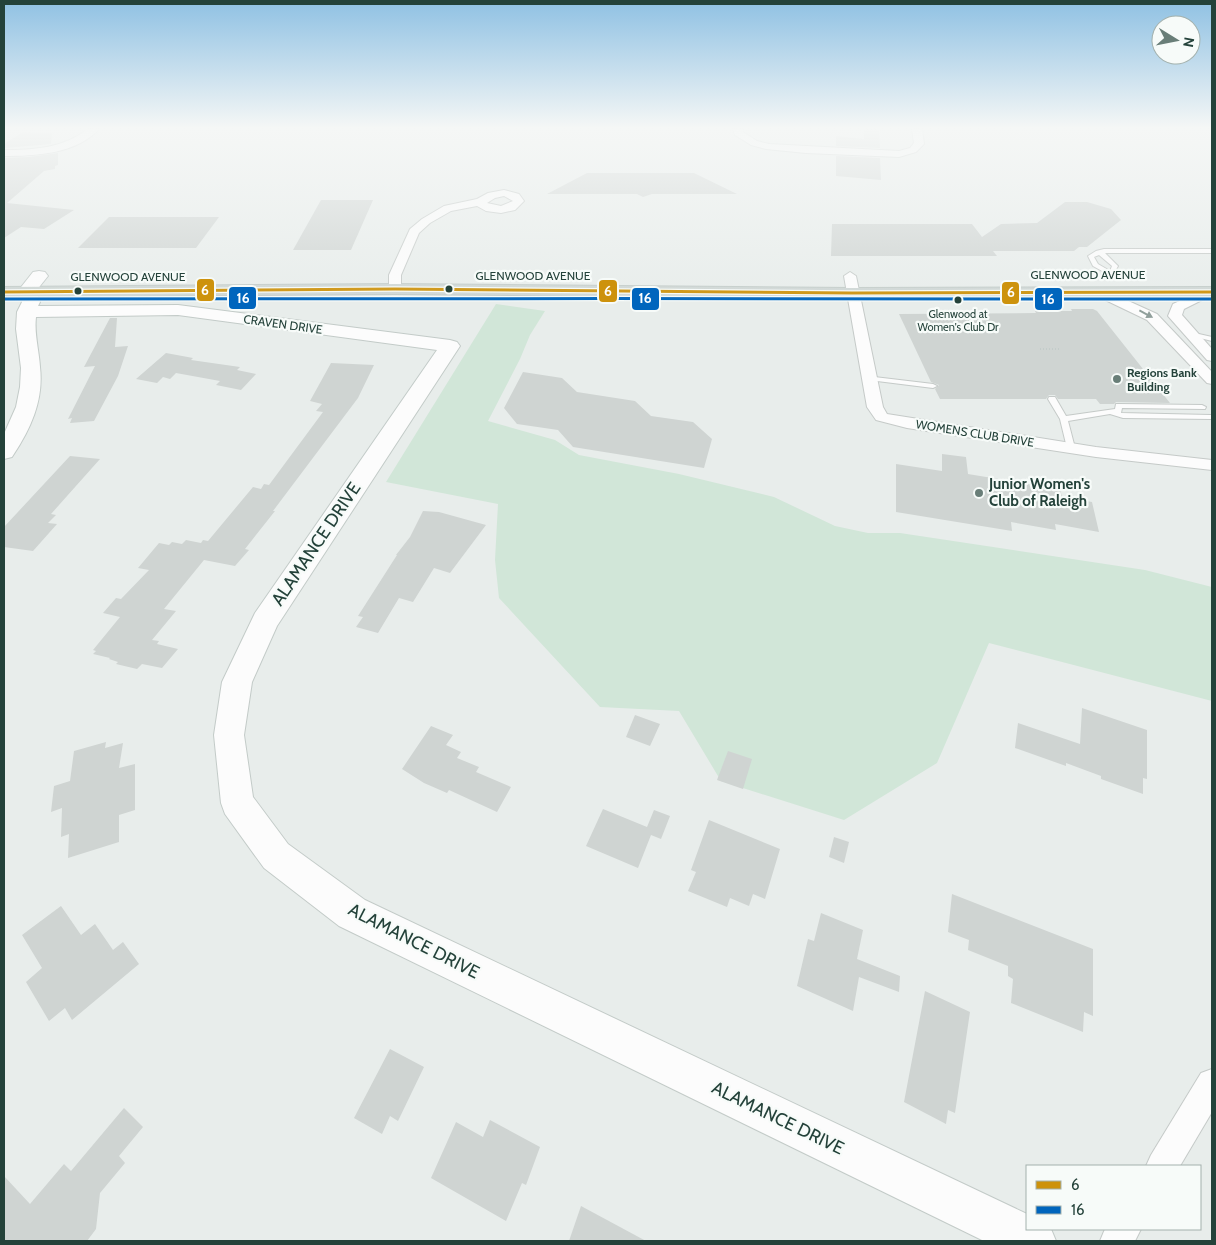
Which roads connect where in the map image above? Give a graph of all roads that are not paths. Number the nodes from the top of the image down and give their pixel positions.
1 (481, 202) dead end
2 (1212, 251) edge
3 (1098, 252) junction
4 (1081, 274) dead end
5 (1111, 274) junction
6 (1129, 274) dead end
7 (4, 276) edge
8 (736, 276) dead end
9 (850, 280) junction
10 (395, 282) junction
11 (33, 284) junction
12 (4, 292) edge
13 (1125, 292) junction
14 (1210, 292) edge
15 (1102, 293) junction
16 (26, 312) junction
17 (1190, 334) junction
18 (1212, 339) edge
19 (450, 346) joint
20 (1212, 357) edge
21 (869, 378) junction
22 (1212, 380) edge
23 (934, 386) dead end
24 (1052, 399) dead end
25 (1114, 411) junction
26 (1128, 411) dead end
27 (1166, 411) dead end
28 (1206, 411) junction
29 (1064, 419) junction
30 (1070, 448) junction
31 (4, 452) edge
32 (1212, 465) edge
33 (1212, 1084) edge
34 (1163, 1165) edge
35 (1123, 1230) edge
36 (1033, 1241) edge
37 (1117, 1241) edge

1 - 10 street
2 - 3 lane
3 - 5 lane
3 - 5 lane
4 - 5 main road, GLENWOOD AVENUE
5 - 6 main road, GLENWOOD AVENUE
5 - 13 main road
7 - 11 main road, GLENWOOD AVENUE
8 - 10 main road, GLENWOOD AVENUE
9 - 10 main road, GLENWOOD AVENUE
9 - 15 main road, GLENWOOD AVENUE
9 - 21 street, WOMENS CLUB DRIVE
10 - 11 main road, GLENWOOD AVENUE
11 - 12 main road, GLENWOOD AVENUE
11 - 16 street
13 - 14 main road, GLENWOOD AVENUE
13 - 15 main road, GLENWOOD AVENUE
14 - 17 street
15 -> 22 street
16 - 19 street, CRAVEN DRIVE
16 - 31 street
17 - 18 lane
17 - 20 street
19 - 36 street, ALAMANCE DRIVE
21 - 23 lane
21 - 30 street, WOMENS CLUB DRIVE
24 - 29 lane
25 - 26 lane
25 - 28 lane
25 - 28 lane
25 - 29 lane
27 - 28 lane
29 - 30 lane
30 - 32 street, WOMENS CLUB DRIVE
33 - 34 street
35 - 37 street

